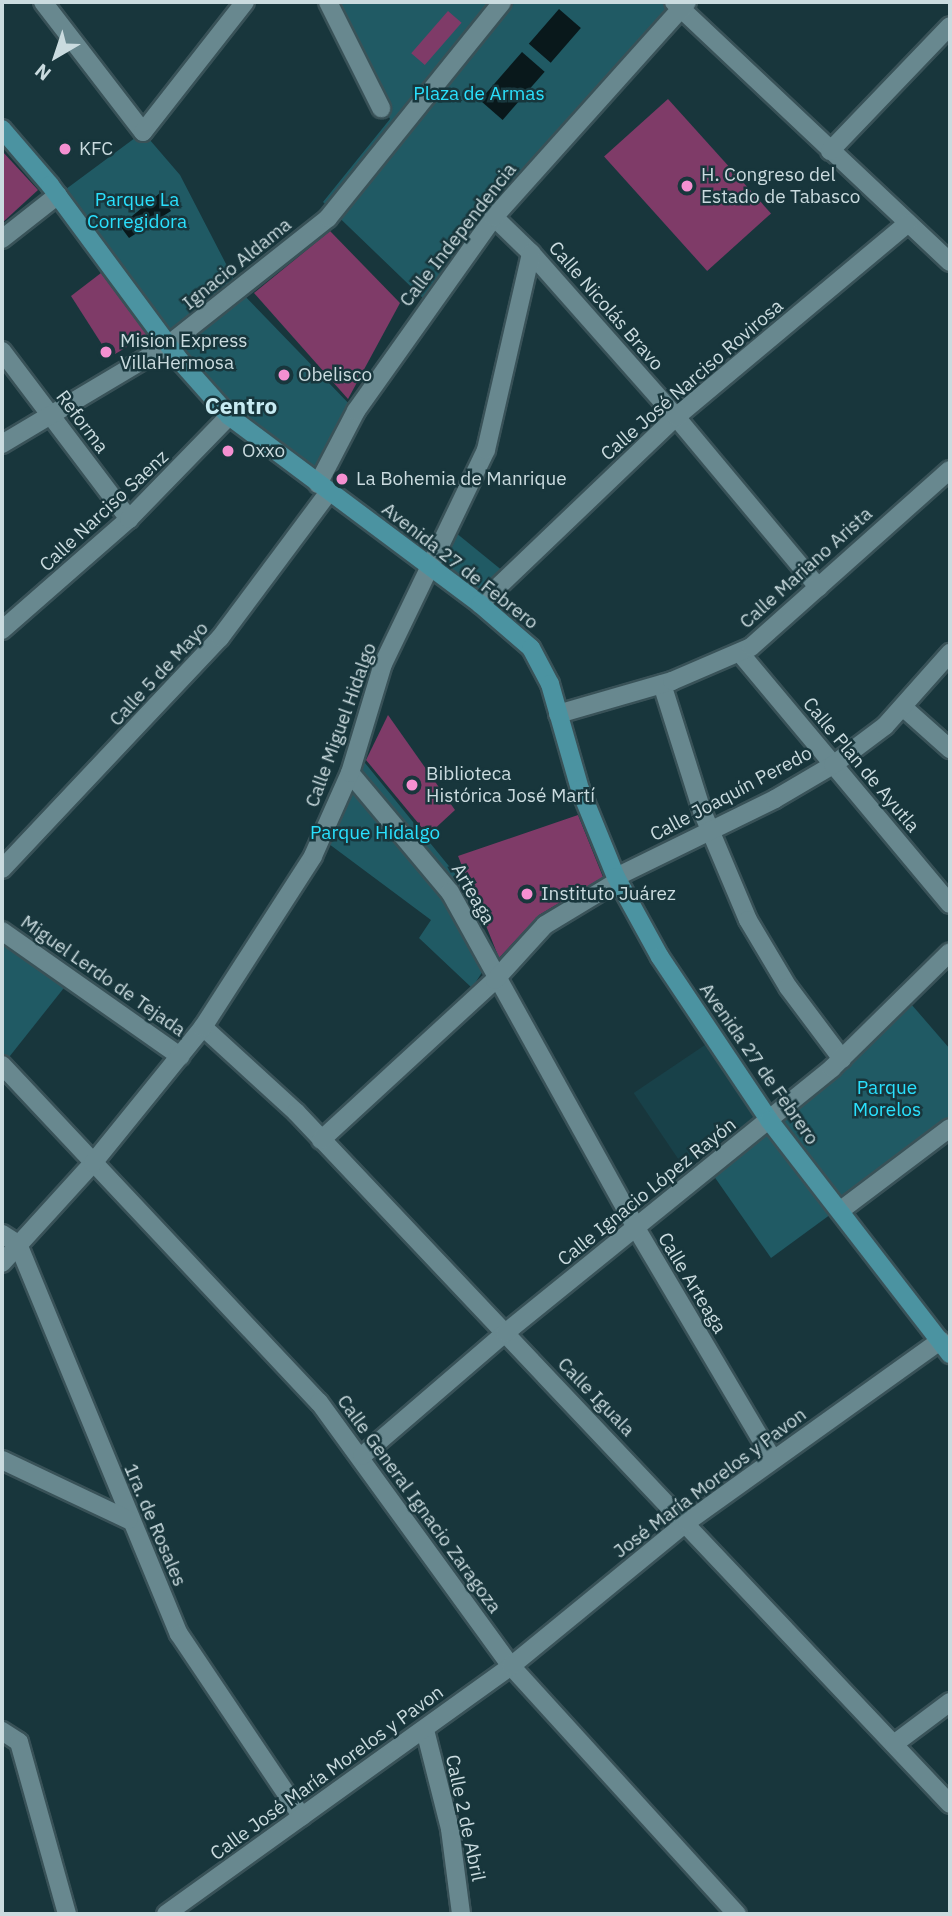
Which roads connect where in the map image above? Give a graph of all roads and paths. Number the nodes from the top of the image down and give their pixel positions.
1 (43, 2) edge
2 (245, 2) edge
3 (328, 2) edge
4 (502, 2) edge
5 (680, 5) edge
6 (950, 26) edge
7 (382, 108) dead end
8 (2, 129) edge
9 (830, 151) junction
10 (58, 195) junction
11 (494, 217) junction
12 (908, 223) junction
13 (2, 239) edge
14 (531, 253) junction
15 (950, 262) edge
16 (168, 345) junction
17 (2, 351) edge
18 (50, 415) junction
19 (229, 416) junction
20 (676, 417) junction
21 (2, 444) edge
22 (950, 470) edge
23 (323, 488) junction
24 (129, 519) junction
25 (430, 567) junction
26 (818, 587) junction
27 (480, 604) junction
28 (2, 630) edge
29 (740, 653) junction
30 (950, 653) edge
31 (662, 684) junction
32 (904, 708) junction
33 (558, 714) junction
34 (950, 749) edge
35 (832, 765) junction
36 (350, 773) junction
37 (711, 831) junction
38 (2, 869) edge
39 (617, 879) junction
40 (950, 904) edge
41 (2, 930) edge
42 (950, 952) edge
43 (495, 979) junction
44 (203, 1027) junction
45 (180, 1056) junction
46 (842, 1059) junction
47 (2, 1065) edge
48 (769, 1120) junction
49 (950, 1128) edge
50 (321, 1140) junction
51 (93, 1163) junction
52 (841, 1210) junction
53 (636, 1228) junction
54 (2, 1234) edge
55 (18, 1244) junction
56 (2, 1262) edge
57 (505, 1333) junction
58 (945, 1347) edge
59 (362, 1456) junction
60 (2, 1460) edge
61 (773, 1460) junction
62 (129, 1520) junction
63 (687, 1522) junction
64 (511, 1666) junction
65 (950, 1702) edge
66 (425, 1730) junction
67 (2, 1731) edge
68 (894, 1744) junction
69 (950, 1804) edge
70 (302, 1817) junction
71 (66, 1914) edge
72 (166, 1914) edge
73 (461, 1914) edge
74 (737, 1914) edge

1 - 2 street
3 - 7 street
4 - 16 street, Ignacio Aldama
5 - 9 street
5 - 11 street, Calle Independencia
6 - 9 street
8 - 10 main road, Avenida 27 de Febrero
9 - 12 street
10 - 13 street
10 - 16 main road, Avenida 27 de Febrero
11 - 14 street, Calle Nicolás Bravo
11 - 23 street, Calle Independencia
12 - 15 street
12 - 20 street, Calle José Narciso Rovirosa
14 - 20 street, Calle Nicolás Bravo
14 - 25 street, Calle Miguel Hidalgo
16 - 18 street, Ignacio Aldama
16 - 19 main road, Avenida 27 de Febrero
17 - 18 street, Reforma
18 - 21 street, Ignacio Aldama
18 - 24 street, Reforma
19 - 23 main road, Avenida 27 de Febrero
19 - 24 street, Calle Narciso Saenz
20 - 26 street, Calle Nicolás Bravo
20 - 27 street, Calle José Narciso Rovirosa
22 - 26 street, Calle Mariano Arista
23 - 25 main road, Avenida 27 de Febrero
23 - 38 street, Calle 5 de Mayo
24 - 28 street, Calle Narciso Saenz
25 - 27 main road, Avenida 27 de Febrero
25 - 36 street, Calle Miguel Hidalgo
26 - 29 street, Calle Mariano Arista
27 - 33 main road, Avenida 27 de Febrero
29 - 31 street, Calle Mariano Arista
29 - 35 street, Calle Plan de Ayutla
30 - 32 street, Calle Joaquín Peredo
31 - 33 street, Calle Mariano Arista
31 - 37 street
32 - 34 street
32 - 35 street, Calle Joaquín Peredo
33 - 39 main road, Avenida 27 de Febrero
35 - 37 street, Calle Joaquín Peredo
35 - 40 street, Calle Plan de Ayutla
36 - 43 street, Arteaga
36 - 44 street, Calle Miguel Hidalgo
37 - 39 street, Calle Joaquín Peredo
37 - 46 street
39 - 43 street, Calle Joaquín Peredo
39 - 48 main road, Avenida 27 de Febrero
41 - 45 street, Miguel Lerdo de Tejada
42 - 46 street, Calle Ignacio López Rayón
43 - 50 street, Calle Joaquín Peredo
43 - 53 street, Calle Arteaga
44 - 45 street, Calle Miguel Hidalgo
44 - 50 street, Calle Iguala
45 - 51 street, Calle Miguel Hidalgo
46 - 48 street, Calle Ignacio López Rayón
47 - 51 street, Calle General Ignacio Zaragoza
48 - 52 main road, Avenida 27 de Febrero
48 - 53 street, Calle Ignacio López Rayón
49 - 52 street
50 - 57 street, Calle Iguala
51 - 55 street, Calle Miguel Hidalgo
51 - 59 street, Calle General Ignacio Zaragoza
52 - 58 main road, Avenida 27 de Febrero
53 - 57 street, Calle Ignacio López Rayón
53 - 61 street, Calle Arteaga
54 - 55 street
55 - 56 street, Calle Miguel Hidalgo
55 - 62 street, 1ra. de Rosales
57 - 59 street, Calle Ignacio López Rayón
57 - 63 street, Calle Iguala
58 - 61 street, José María Morelos y Pavon
59 - 64 street, Calle General Ignacio Zaragoza
60 - 62 street
61 - 63 street, José María Morelos y Pavon
62 - 70 street, 1ra. de Rosales
63 - 64 street, José María Morelos y Pavon
63 - 68 street, Calle Iguala
64 - 66 street, Calle José María Morelos y Pavon
64 - 74 street, Calle General Ignacio Zaragoza
65 - 68 street
66 - 70 street, Calle José María Morelos y Pavon
66 - 73 street, Calle 2 de Abril
67 - 71 street
68 - 69 street, Calle Iguala
70 - 72 street, Calle José María Morelos y Pavon

